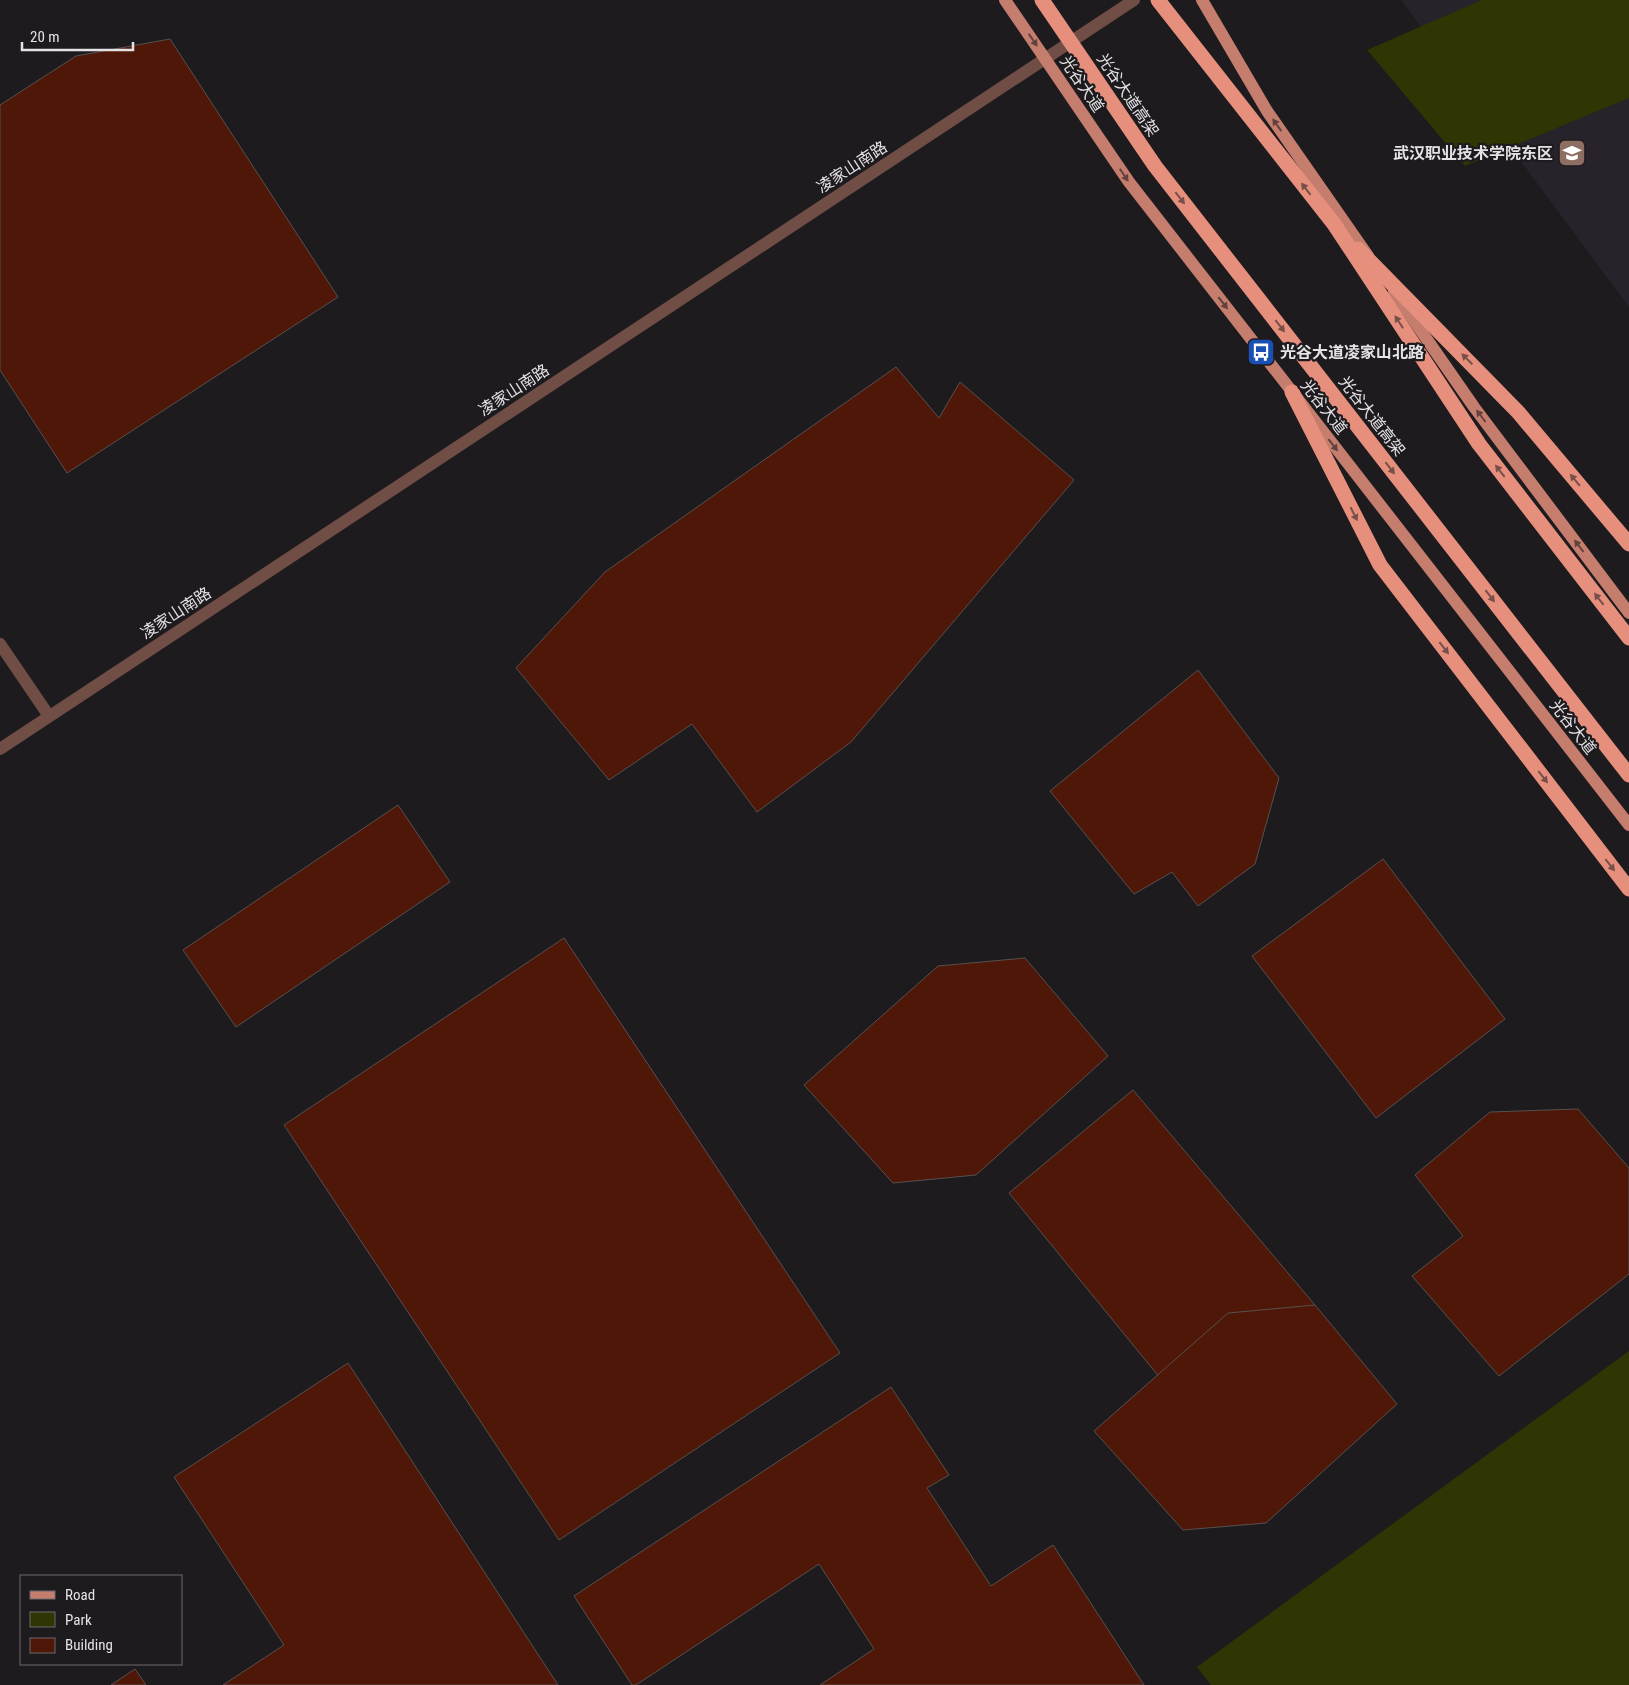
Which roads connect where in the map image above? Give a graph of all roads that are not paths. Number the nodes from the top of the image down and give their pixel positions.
1 (1005, 0) edge
2 (1042, 0) edge
3 (1134, 0) edge
4 (1158, 0) edge
5 (1202, 0) edge
6 (1045, 58) junction
7 (1334, 224) junction
8 (1292, 392) junction
9 (1629, 544) edge
10 (1629, 613) edge
11 (1629, 638) edge
12 (0, 644) edge
13 (49, 716) junction
14 (0, 749) edge
15 (1629, 776) edge
16 (1629, 826) edge
17 (1629, 889) edge

1 -> 6 main road, 光谷大道
2 -> 15 highway, 光谷大道高架
3 - 6 street, 凌家山南路
7 -> 4 highway
10 -> 5 main road
6 -> 8 main road, 光谷大道
6 - 13 street, 凌家山南路
9 -> 7 highway
11 -> 7 highway
8 -> 16 main road, 光谷大道
8 -> 17 highway
12 - 13 street
13 - 14 street, 凌家山南路

